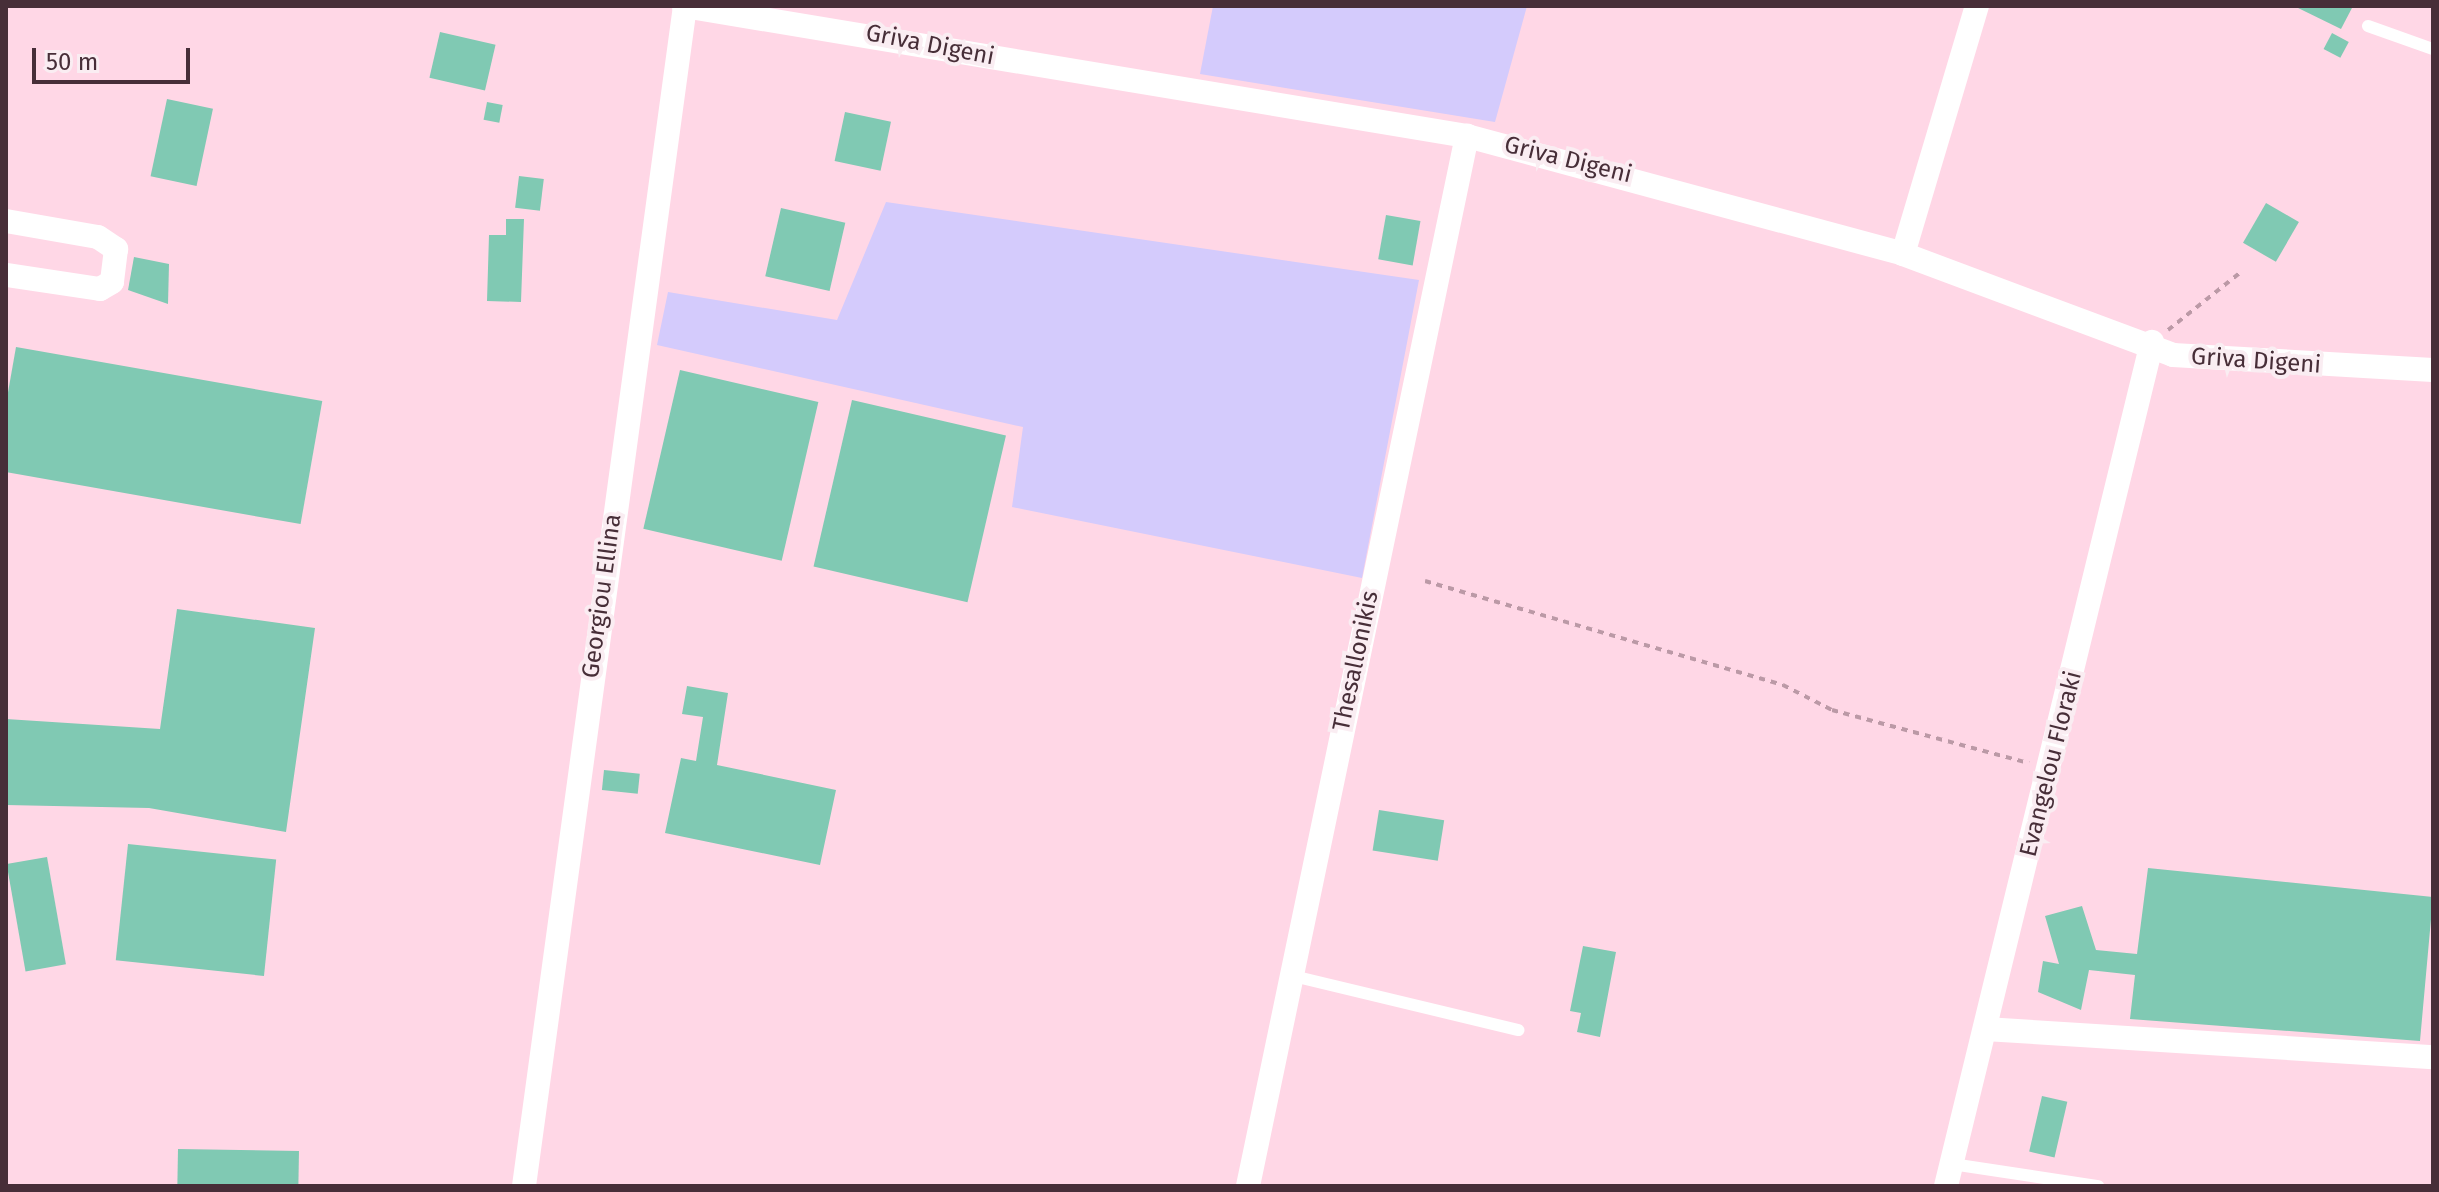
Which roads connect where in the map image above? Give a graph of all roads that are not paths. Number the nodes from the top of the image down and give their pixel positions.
1 (684, 6) edge
2 (1977, 6) edge
3 (805, 14) edge
4 (2368, 26) dead end
5 (2433, 49) edge
6 (1467, 136) junction
7 (6, 221) edge
8 (1903, 254) junction
9 (6, 275) edge
10 (2152, 342) junction
11 (2433, 370) edge
12 (1289, 975) junction
13 (1985, 1029) junction
14 (1518, 1030) dead end
15 (2433, 1057) edge
16 (1949, 1175) edge
17 (524, 1186) edge
18 (1248, 1186) edge
19 (2098, 1186) edge

1 - 3 street, Griva Digeni
1 - 17 street, Georgiou Ellina
2 - 8 street
3 - 6 street, Griva Digeni
4 - 5 lane
6 - 8 street, Griva Digeni
6 - 12 street, Thesallonikis
7 - 9 street
8 - 10 street, Griva Digeni
10 - 11 street, Griva Digeni
10 - 13 street, Evangelou Floraki
12 - 14 lane
12 - 18 street, Thesallonikis
13 - 15 street
13 - 16 street, Evangelou Floraki
16 - 19 lane

